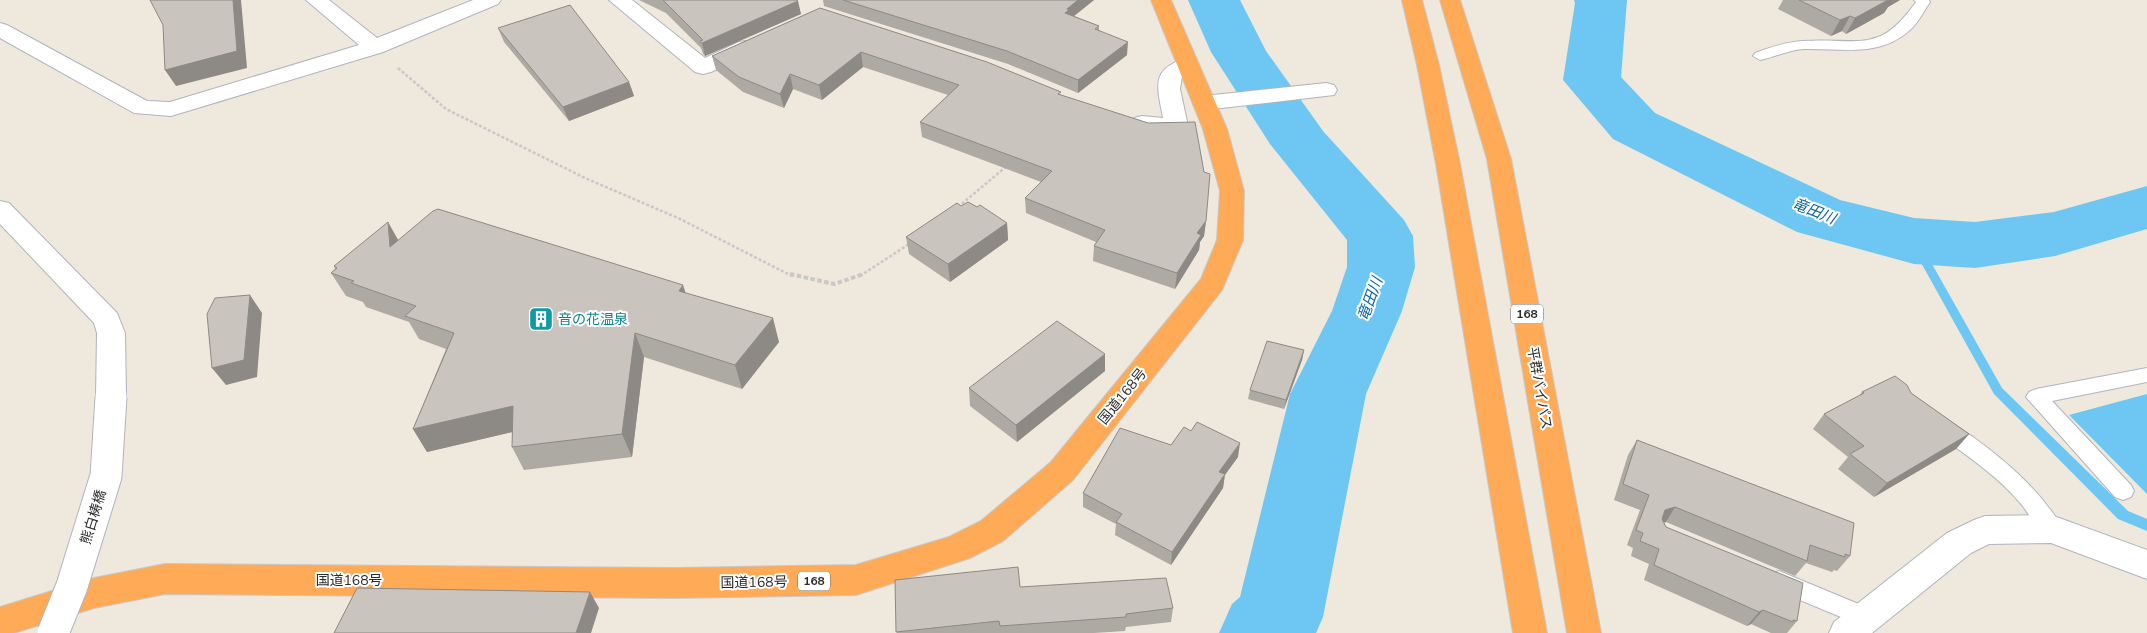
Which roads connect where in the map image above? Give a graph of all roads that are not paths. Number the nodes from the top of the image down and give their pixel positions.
1 (316, 0) edge
2 (491, 0) edge
3 (619, 0) edge
4 (1160, 0) edge
5 (1412, 0) edge
6 (1450, 0) edge
7 (1921, 0) edge
8 (0, 29) edge
9 (766, 38) edge
10 (376, 47) junction
11 (1760, 56) dead end
12 (1188, 65) junction
13 (1326, 90) dead end
14 (1219, 101) junction
15 (1118, 116) edge
16 (0, 209) edge
17 (2147, 375) edge
18 (1931, 418) edge
19 (2123, 491) dead end
20 (2051, 529) junction
21 (2147, 565) edge
22 (1756, 571) edge
23 (0, 622) edge
24 (1855, 625) edge
25 (1586, 626) edge
26 (53, 633) edge
27 (1530, 633) edge

1 - 10 street
2 - 10 street
3 - 9 street
4 - 12 highway, 国道168号 / 168
5 - 27 highway
6 - 25 highway, 平群バイパス / 168
7 - 11 lane
8 - 10 street
12 - 14 highway, 国道168号 / 168
12 - 15 street
13 - 14 street
14 - 23 highway, 国道168号 / 168
16 - 26 street, 熊白梼橋, bridge
17 - 19 lane
18 - 20 lane
20 - 21 street
20 - 24 street
22 - 24 lane

